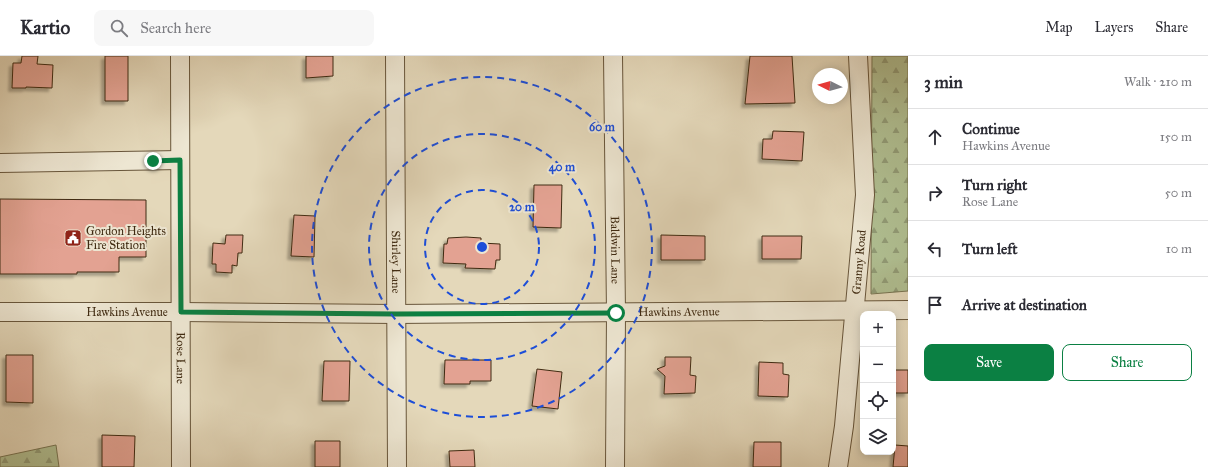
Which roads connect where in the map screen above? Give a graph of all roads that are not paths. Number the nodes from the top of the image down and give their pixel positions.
1 (180, 56) edge
2 (395, 56) edge
3 (613, 56) edge
4 (858, 56) edge
5 (180, 160) junction
6 (0, 163) edge
7 (855, 310) junction
8 (908, 310) edge
9 (0, 312) edge
10 (181, 312) junction
11 (616, 313) junction
12 (396, 314) junction
13 (181, 467) edge
14 (397, 467) edge
15 (615, 467) edge
16 (838, 467) edge

1 - 5 street, Rose Lane
2 - 12 street, Shirley Lane
3 - 11 street, Baldwin Lane
4 - 7 street, Granny Road
5 - 6 street
5 - 10 street, Rose Lane
7 - 8 street, Hawkins Avenue
7 - 11 street, Hawkins Avenue
7 - 16 street, Granny Road
9 - 10 street, Hawkins Avenue
10 - 12 street, Hawkins Avenue
10 - 13 street, Rose Lane
11 - 12 street, Hawkins Avenue
11 - 15 street, Baldwin Lane
12 - 14 street, Shirley Lane

